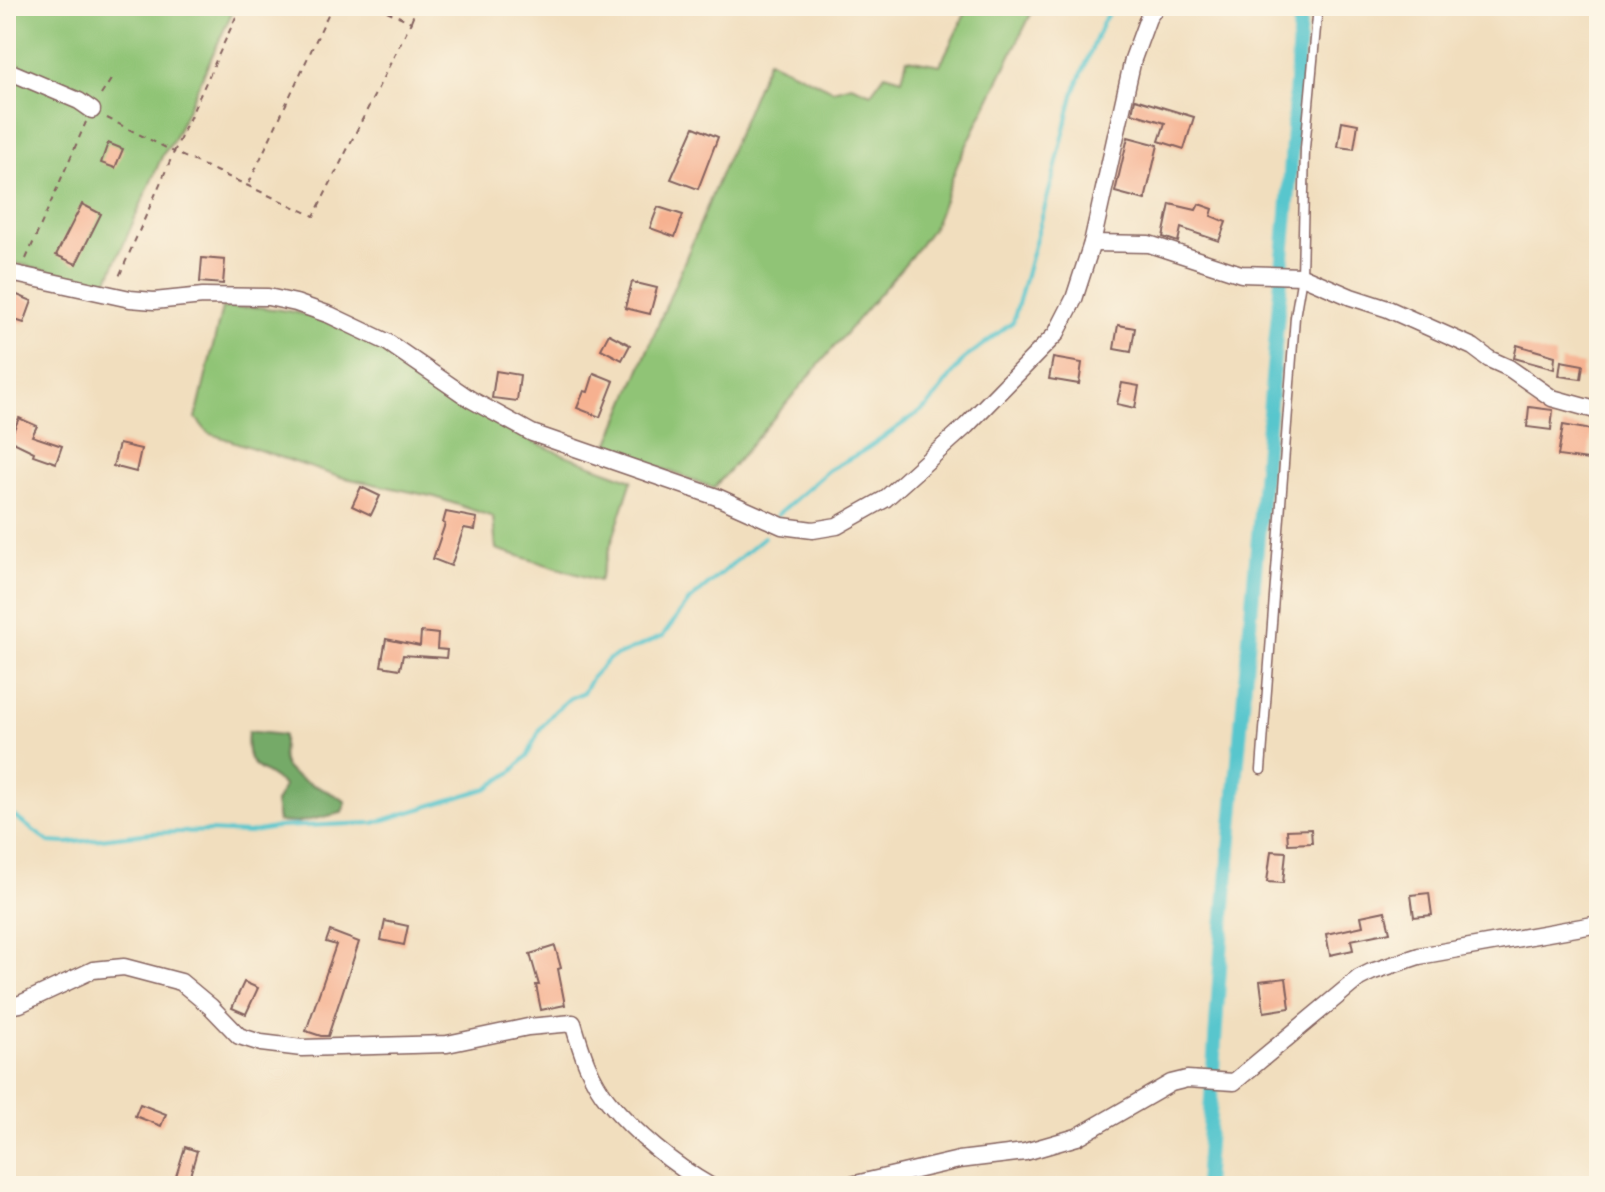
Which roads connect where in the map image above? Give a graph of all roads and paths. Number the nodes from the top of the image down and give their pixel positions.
1 (241, 6) edge
2 (332, 6) edge
3 (376, 6) edge
4 (417, 6) edge
5 (1156, 6) edge
6 (1318, 6) edge
7 (411, 22) junction
8 (6, 70) edge
9 (112, 78) dead end
10 (92, 110) junction
11 (174, 152) junction
12 (248, 184) junction
13 (1092, 243) junction
14 (13, 273) edge
15 (1302, 276) junction
16 (111, 295) junction
17 (1599, 411) edge
18 (1261, 770) dead end
19 (1599, 924) edge
20 (6, 1006) edge
21 (710, 1186) edge
22 (847, 1186) edge

1 - 11 path
2 - 12 path
3 - 7 path
4 - 7 path
5 - 13 street
6 - 15 lane
7 - 12 path
8 - 10 street
9 - 10 path
10 - 11 path
10 - 14 path
11 - 12 path
11 - 16 path
13 - 15 street
13 - 16 street
14 - 16 street
15 - 17 street
15 - 18 lane
19 - 22 street
20 - 21 street

